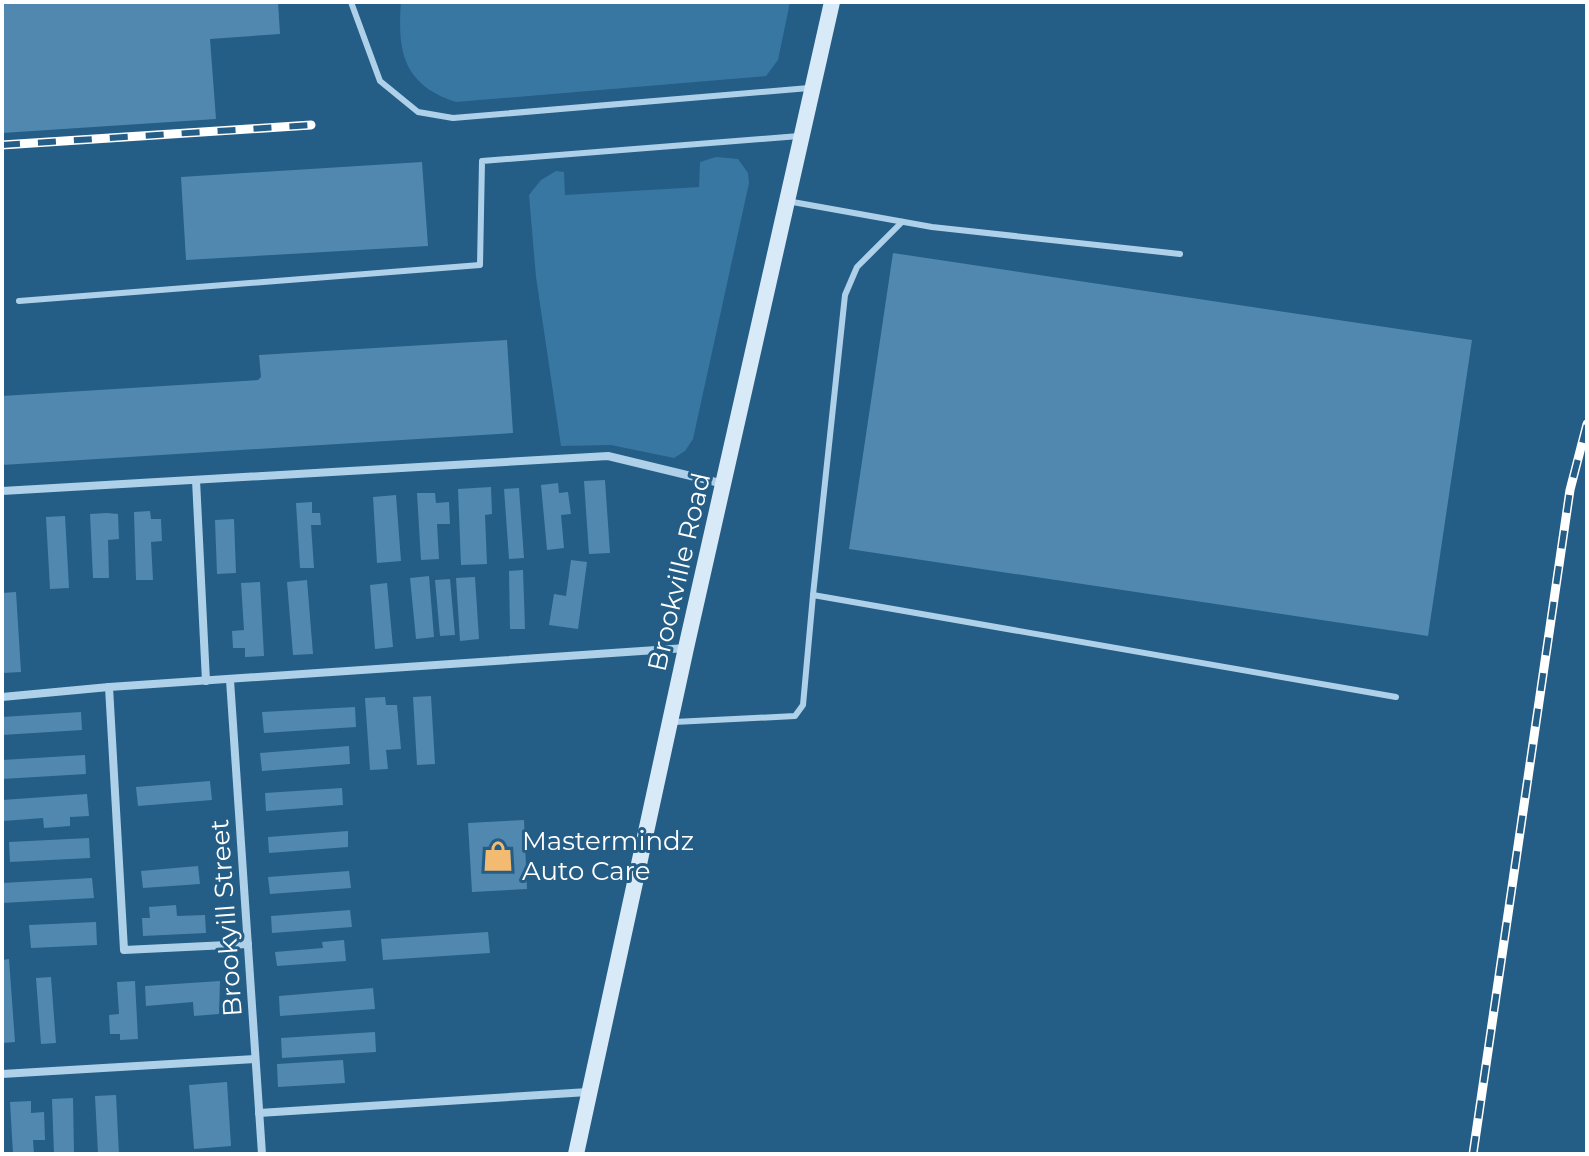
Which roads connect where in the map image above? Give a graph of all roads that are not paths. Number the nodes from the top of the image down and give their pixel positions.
1 (351, 2) edge
2 (832, 2) edge
3 (813, 87) junction
4 (802, 135) junction
5 (787, 201) junction
6 (902, 222) junction
7 (1180, 254) dead end
8 (19, 301) dead end
9 (196, 480) junction
10 (724, 484) junction
11 (2, 491) edge
12 (813, 595) junction
13 (686, 648) junction
14 (230, 680) junction
15 (206, 681) junction
16 (109, 687) junction
17 (2, 697) edge
18 (1396, 697) dead end
19 (670, 723) junction
20 (248, 944) junction
21 (255, 1059) junction
22 (2, 1074) edge
23 (589, 1092) junction
24 (259, 1113) junction
25 (262, 1154) edge
26 (576, 1154) edge

1 - 3 lane
2 - 3 main road, Brookville Road
3 - 4 main road, Brookville Road
4 - 5 main road, Brookville Road
4 - 8 lane
5 - 6 lane
5 - 10 main road, Brookville Road
6 - 7 lane
6 - 12 lane
9 - 10 street
9 - 11 street
9 - 15 street
10 - 13 main road, Brookville Road
12 - 18 lane
12 - 19 lane
13 - 14 street
13 - 19 main road, Brookville Road
14 - 15 street
14 - 20 street, Brookyill Street
15 - 16 street
16 - 17 street
16 - 20 street
19 - 23 main road, Brookville Road
20 - 21 street, Brookyill Street
21 - 22 street
21 - 24 street, Brookyill Street
23 - 24 street
23 - 26 main road, Brookville Road
24 - 25 street, Brookyill Street

